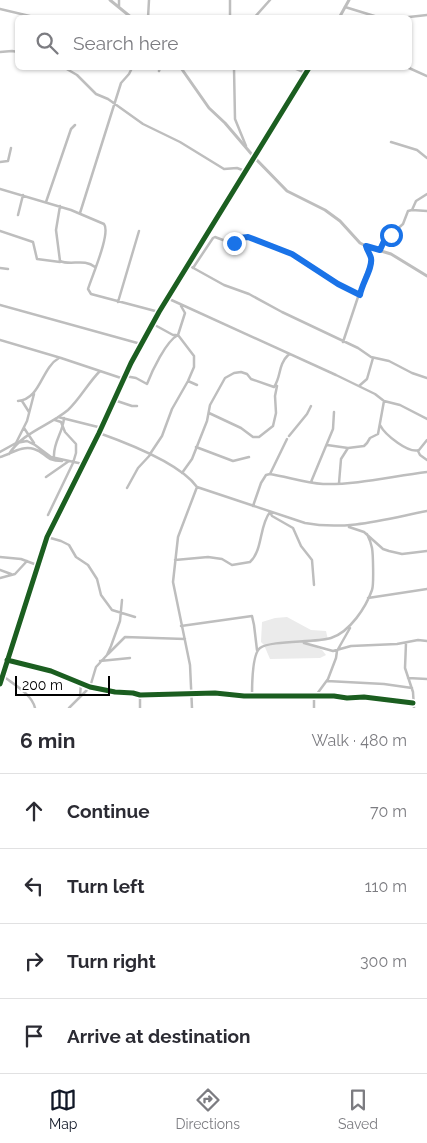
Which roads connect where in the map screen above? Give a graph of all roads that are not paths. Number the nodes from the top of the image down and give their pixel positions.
1 (110, 0) edge
2 (119, 0) edge
3 (149, 0) edge
4 (230, 0) edge
5 (270, 0) edge
6 (349, 0) edge
7 (119, 6) junction
8 (345, 7) junction
9 (0, 9) edge
10 (25, 15) edge
11 (129, 15) edge
12 (148, 15) edge
13 (230, 15) edge
14 (257, 15) edge
15 (340, 15) edge
16 (371, 15) edge
17 (427, 15) edge
18 (412, 17) edge
19 (0, 52) edge
20 (15, 52) edge
21 (412, 69) edge
22 (68, 70) edge
23 (131, 70) edge
24 (182, 70) edge
25 (234, 70) edge
26 (299, 70) edge
27 (308, 70) edge
28 (306, 73) junction
29 (427, 76) edge
30 (114, 104) junction
31 (75, 125) dead end
32 (391, 142) dead end
33 (246, 146) junction
34 (11, 148) dead end
35 (254, 157) junction
36 (427, 158) edge
37 (0, 162) edge
38 (245, 171) junction
39 (0, 189) edge
40 (427, 194) edge
41 (23, 195) junction
42 (46, 202) junction
43 (60, 206) junction
44 (412, 210) junction
45 (427, 210) edge
46 (80, 213) junction
47 (18, 215) dead end
48 (139, 230) dead end
49 (0, 231) edge
50 (366, 246) junction
51 (380, 250) junction
52 (62, 262) junction
53 (188, 265) junction
54 (0, 268) edge
55 (95, 268) junction
56 (193, 268) junction
57 (8, 269) dead end
58 (427, 276) edge
59 (360, 295) junction
60 (168, 298) junction
61 (118, 302) junction
62 (176, 302) junction
63 (0, 304) edge
64 (159, 312) junction
65 (152, 323) junction
66 (178, 334) junction
67 (0, 340) edge
68 (344, 342) junction
69 (141, 344) junction
70 (289, 354) junction
71 (60, 358) junction
72 (373, 358) junction
73 (100, 371) junction
74 (124, 378) junction
75 (427, 378) edge
76 (188, 381) junction
77 (197, 386) dead end
78 (277, 386) dead end
79 (359, 386) junction
80 (34, 393) junction
81 (114, 400) junction
82 (384, 401) junction
83 (137, 406) dead end
84 (310, 406) dead end
85 (334, 412) dead end
86 (30, 413) junction
87 (209, 413) junction
88 (58, 417) junction
89 (64, 418) junction
90 (427, 419) edge
91 (54, 420) junction
92 (380, 424) junction
93 (24, 428) junction
94 (63, 428) junction
95 (102, 428) junction
96 (99, 433) junction
97 (28, 435) junction
98 (427, 440) edge
99 (16, 443) junction
100 (35, 445) junction
101 (327, 445) junction
102 (196, 447) junction
103 (348, 448) junction
104 (418, 451) junction
105 (0, 452) edge
106 (9, 454) junction
107 (150, 454) junction
108 (0, 457) edge
109 (249, 457) dead end
110 (55, 458) junction
111 (427, 460) edge
112 (68, 461) junction
113 (73, 462) junction
114 (84, 464) junction
115 (427, 472) edge
116 (182, 473) junction
117 (270, 474) junction
118 (46, 477) dead end
119 (311, 482) junction
120 (339, 483) junction
121 (196, 487) junction
122 (127, 488) dead end
123 (253, 506) junction
124 (427, 511) edge
125 (270, 512) junction
126 (48, 515) dead end
127 (346, 526) junction
128 (367, 534) junction
129 (47, 537) junction
130 (427, 551) edge
131 (0, 557) edge
132 (175, 560) junction
133 (27, 561) junction
134 (37, 565) junction
135 (0, 570) edge
136 (13, 575) junction
137 (0, 578) edge
138 (314, 586) dead end
139 (427, 588) edge
140 (368, 598) junction
141 (122, 600) dead end
142 (120, 613) junction
143 (135, 618) dead end
144 (181, 626) junction
145 (350, 626) junction
146 (184, 639) junction
147 (304, 642) junction
148 (427, 642) edge
149 (406, 643) junction
150 (338, 650) junction
151 (257, 652) junction
152 (106, 655) junction
153 (130, 658) dead end
154 (7, 660) junction
155 (100, 662) junction
156 (3, 676) junction
157 (408, 678) junction
158 (427, 679) edge
159 (327, 681) junction
160 (0, 684) edge
161 (81, 684) junction
162 (90, 687) junction
163 (412, 688) junction
164 (191, 694) junction
165 (140, 695) junction
166 (80, 696) junction
167 (252, 696) junction
168 (315, 697) junction
169 (413, 703) junction
170 (35, 708) edge
171 (69, 708) edge
172 (140, 708) edge
173 (192, 708) edge
174 (314, 708) edge
175 (414, 708) edge

1 - 7 street
2 - 7 street
3 - 12 street
4 - 13 street
5 - 14 street
6 - 8 street
7 - 11 street
8 - 15 street
8 - 16 street
9 - 10 street
17 - 18 street
19 - 20 street
21 - 29 street
22 - 30 street
23 - 30 street
24 - 33 street
25 - 33 street
26 - 28 street
27 - 28 street
28 - 35 street
30 - 38 street
30 - 46 street
31 - 42 street
32 - 36 street
33 - 35 street
34 - 37 street
35 - 38 street
35 - 50 street
38 - 53 street
39 - 41 street
40 - 44 street
41 - 42 street
41 - 47 street
42 - 43 street
43 - 46 street
43 - 52 street
44 - 45 street
44 - 51 street
46 - 55 street
48 - 61 street
49 - 52 street
50 - 51 street
50 - 59 street
51 - 58 street
52 - 55 street
53 - 56 street
53 - 60 street
54 - 57 street
55 - 61 street
56 - 59 street
56 - 68 street
59 - 68 street
60 - 62 street
60 - 64 street
61 - 64 street
62 - 66 street
62 - 70 street
63 - 69 street
64 - 65 street
65 - 66 street
65 - 69 street
66 - 74 street
66 - 76 street
67 - 71 street
68 - 72 street
69 - 74 street
70 - 79 street
70 - 87 street
71 - 73 street
71 - 80 street
72 - 75 street
72 - 79 street
73 - 74 street
73 - 88 street
74 - 81 street
76 - 77 street
76 - 107 street
78 - 87 street
79 - 82 street
80 - 86 street
80 - 86 street
81 - 83 street
81 - 95 street
82 - 90 street
82 - 92 street
84 - 117 street
85 - 101 street
86 - 93 street
87 - 102 street
88 - 89 street
88 - 91 street
89 - 94 street
89 - 95 street
91 - 94 street
91 - 97 street
92 - 103 street
92 - 104 street
93 - 97 street
93 - 99 street
94 - 110 street
94 - 113 street
95 - 96 street
96 - 107 street
96 - 114 street
97 - 99 street
97 - 100 street
98 - 104 street
99 - 100 street
99 - 105 street
99 - 106 street
100 - 110 street
101 - 103 street
101 - 119 street
102 - 109 street
102 - 116 street
103 - 120 street
104 - 111 street
106 - 108 street
106 - 112 street
107 - 116 street
107 - 122 street
110 - 112 street
112 - 113 street
112 - 118 street
113 - 114 street
113 - 126 street
114 - 129 street
115 - 120 street
116 - 121 street
117 - 119 street
117 - 123 street
119 - 120 street
121 - 123 street
121 - 132 street
123 - 125 street
124 - 127 street
125 - 127 street
125 - 132 street
125 - 138 street
127 - 128 street
128 - 130 street
128 - 140 street
129 - 134 street
129 - 142 street
131 - 133 street
132 - 144 street
133 - 134 street
133 - 136 street
134 - 154 street
135 - 136 street
136 - 137 street
139 - 140 street
140 - 145 street
141 - 142 street
142 - 143 street
142 - 152 street
144 - 146 street
144 - 151 street
145 - 147 street
145 - 150 street
146 - 152 street
146 - 164 street
147 - 150 street
147 - 151 street
148 - 149 street
149 - 150 street
149 - 157 street
150 - 159 street
151 - 167 street
152 - 155 street
153 - 155 street
154 - 156 street
154 - 161 street
155 - 162 street
156 - 160 street
156 - 170 street
157 - 158 street
157 - 163 street
159 - 163 street
159 - 168 street
161 - 162 street
161 - 166 street
162 - 165 street
162 - 166 street
163 - 169 street
164 - 165 street
164 - 167 street
164 - 173 street
165 - 172 street
166 - 171 street
167 - 168 street
168 - 169 street
168 - 174 street
169 - 175 street

